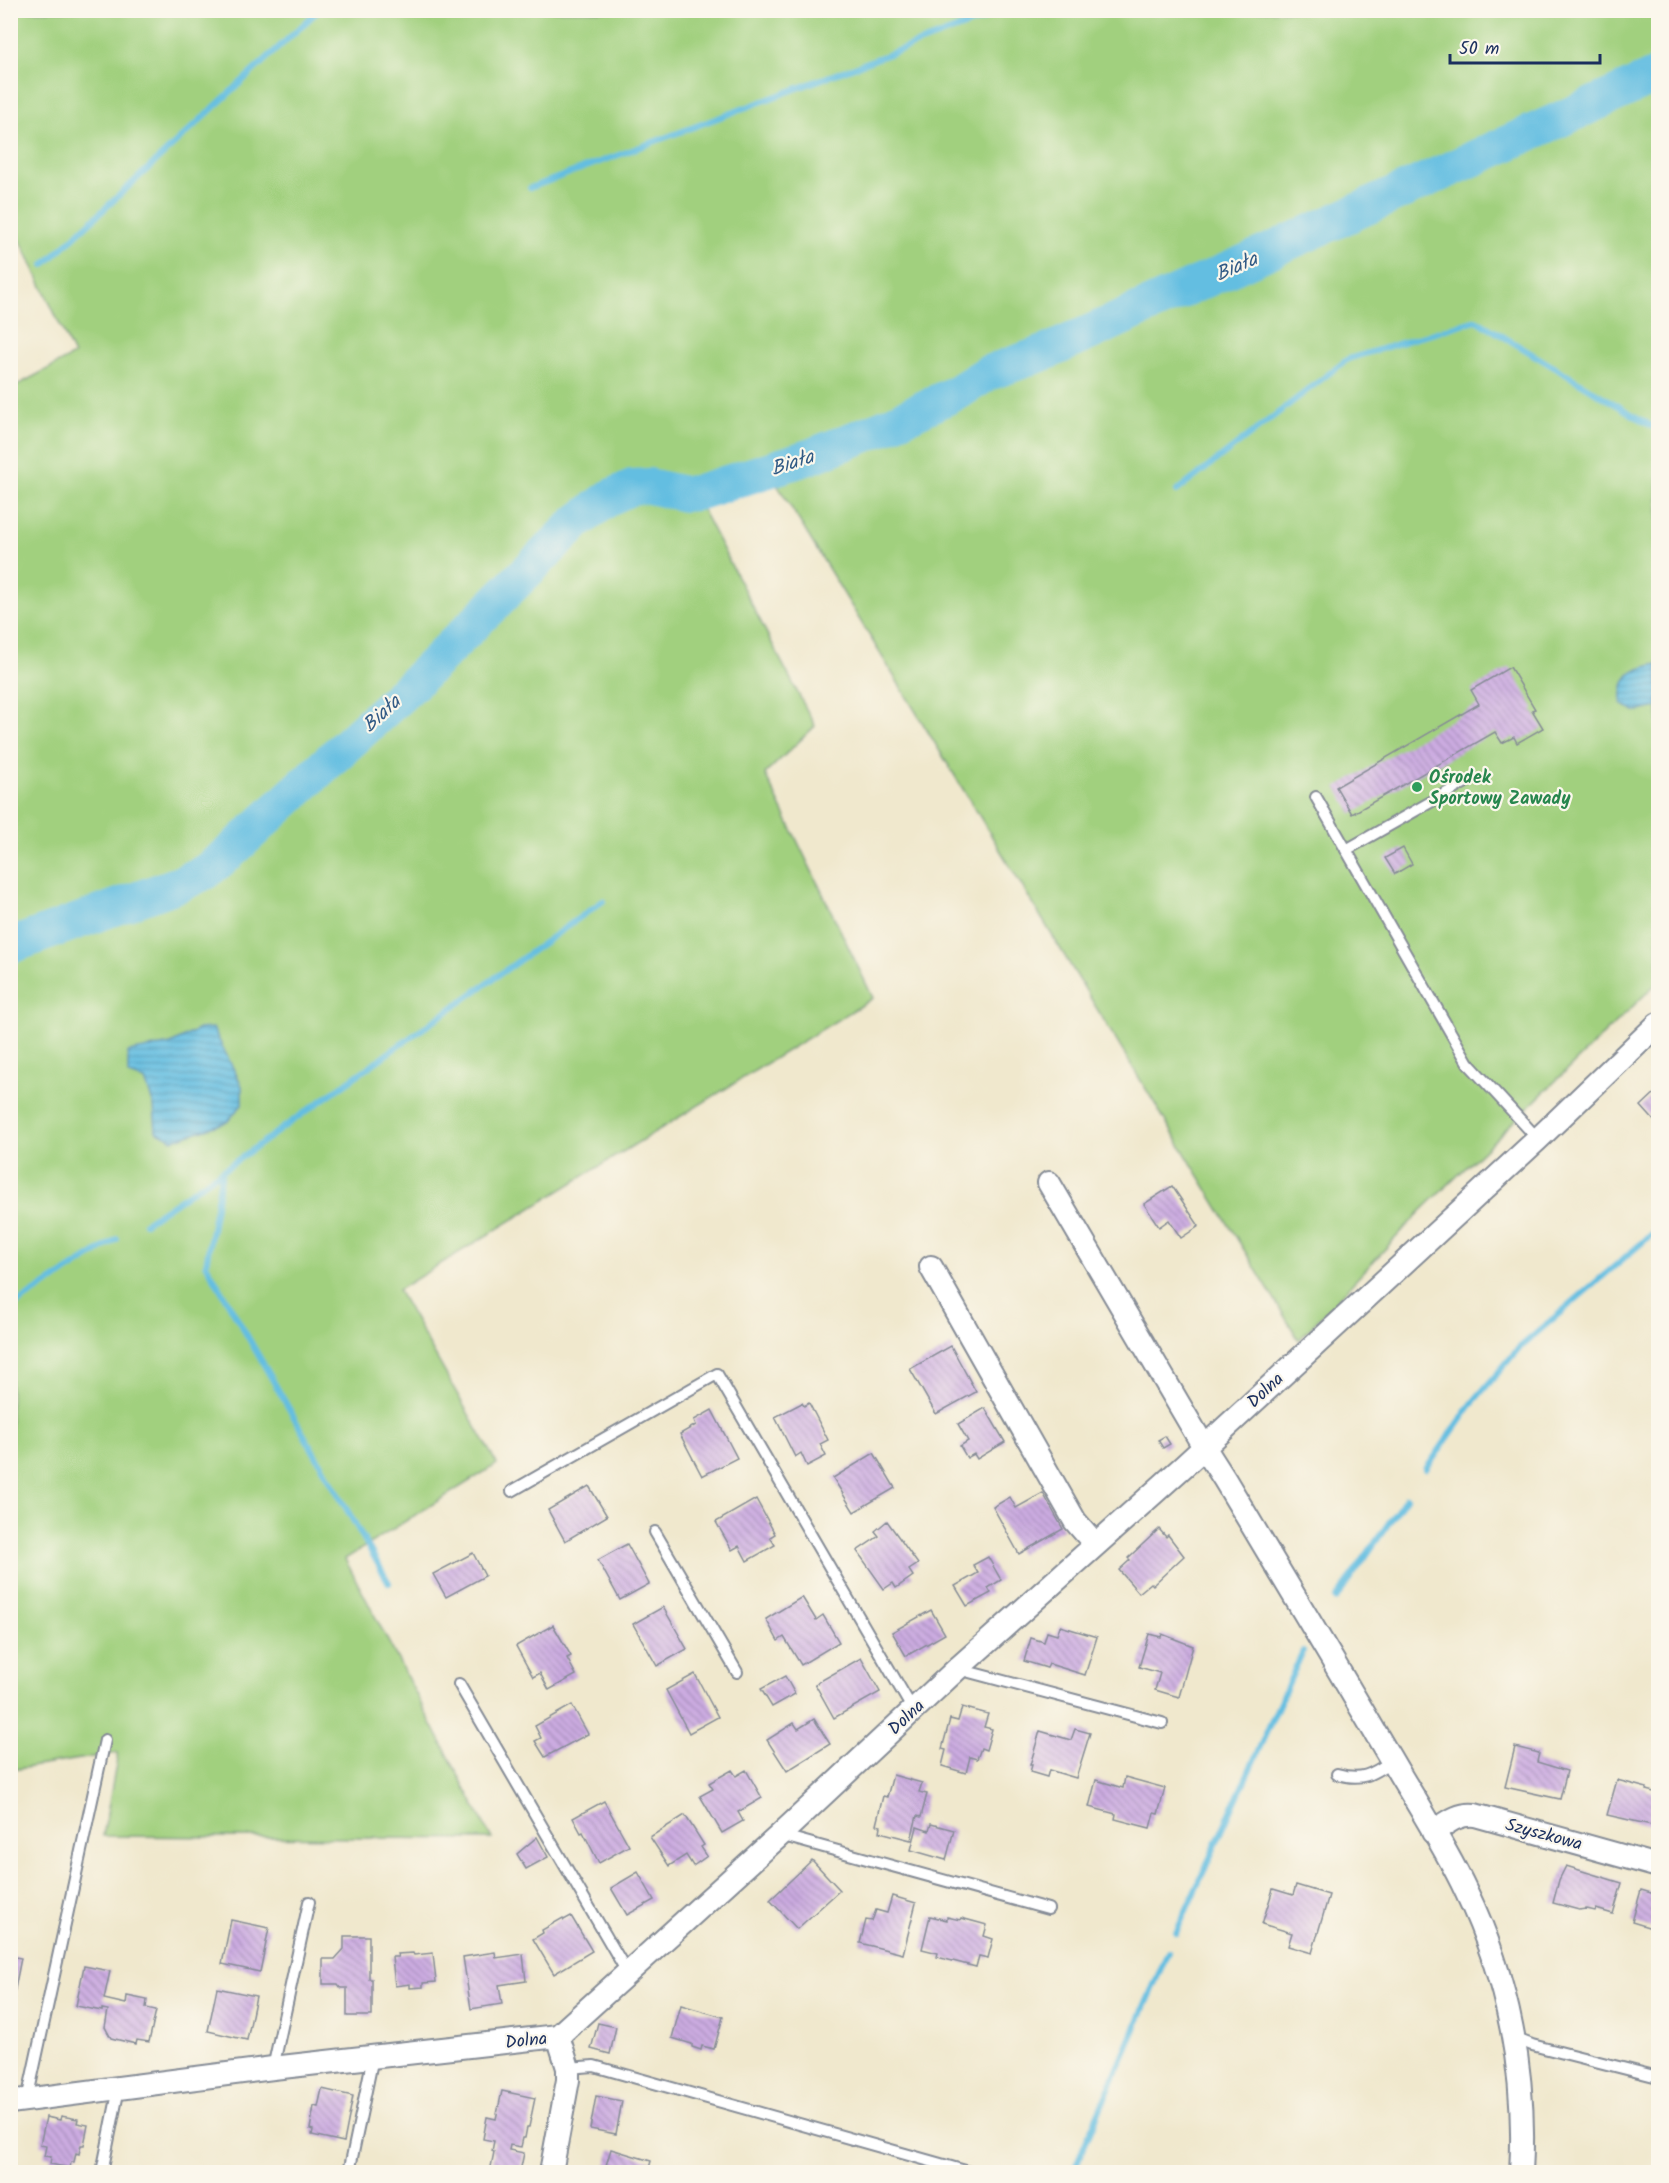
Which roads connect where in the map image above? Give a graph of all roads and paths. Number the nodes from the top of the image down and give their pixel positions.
1 (1466, 782) dead end
2 (1316, 797) dead end
3 (1346, 850) junction
4 (1659, 1024) edge
5 (1538, 1139) junction
6 (1049, 1183) dead end
7 (931, 1267) dead end
8 (1204, 1447) junction
9 (512, 1491) dead end
10 (656, 1532) dead end
11 (1095, 1544) junction
12 (957, 1669) junction
13 (737, 1671) dead end
14 (459, 1684) dead end
15 (913, 1710) junction
16 (1162, 1723) dead end
17 (105, 1740) dead end
18 (1392, 1761) junction
19 (1337, 1774) dead end
20 (1433, 1832) junction
21 (780, 1835) junction
22 (1659, 1866) edge
23 (309, 1902) dead end
24 (1048, 1909) dead end
25 (627, 1972) junction
26 (558, 2036) junction
27 (1514, 2038) junction
28 (373, 2057) junction
29 (273, 2068) junction
30 (568, 2068) junction
31 (1659, 2077) edge
32 (119, 2088) junction
33 (19, 2101) edge
34 (102, 2172) edge
35 (350, 2172) edge
36 (551, 2172) edge
37 (969, 2172) edge
38 (1521, 2172) edge

1 - 3 lane
2 - 3 lane
3 - 5 lane
4 - 5 street, Dolna
5 - 8 street, Dolna
6 - 8 street
7 - 11 street
8 - 11 street, Dolna
8 - 18 street
9 - 15 lane
10 - 13 lane
11 - 12 street, Dolna
12 - 15 street, Dolna
12 - 16 lane
14 - 25 lane
15 - 21 street, Dolna
17 - 33 lane
18 - 19 lane
18 - 20 street
20 - 22 street, Szyszkowa
20 - 27 street
21 - 24 lane
21 - 25 street, Dolna
23 - 29 lane
25 - 26 street, Dolna
26 - 28 street, Dolna
26 - 30 street
27 - 31 lane
27 - 38 street
28 - 29 street, Dolna
28 - 35 lane
29 - 32 street, Dolna
30 - 36 street
30 - 37 lane
32 - 33 street, Dolna
32 - 34 lane

